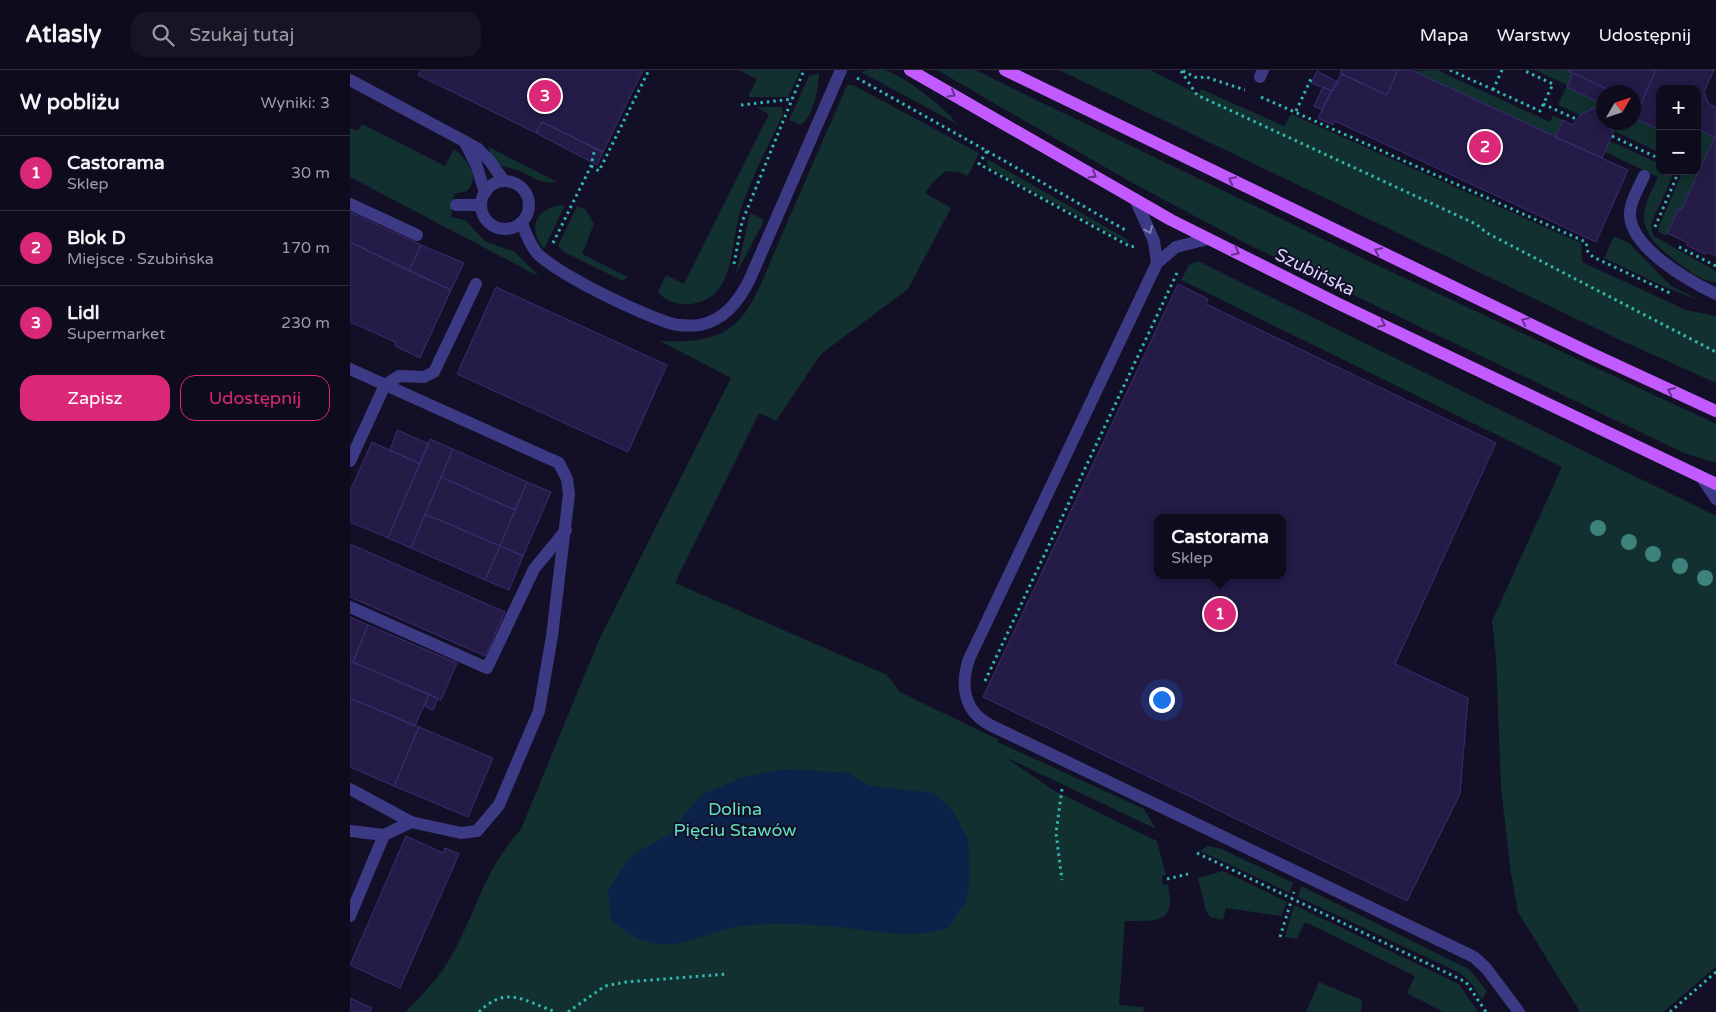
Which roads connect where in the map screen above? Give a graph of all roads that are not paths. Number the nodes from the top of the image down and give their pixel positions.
1 (910, 70) edge
2 (1004, 70) edge
3 (847, 72) edge
4 (350, 80) edge
5 (460, 137) junction
6 (1644, 176) dead end
7 (504, 181) junction
8 (483, 199) junction
9 (1135, 199) junction
10 (350, 204) edge
11 (456, 205) dead end
12 (522, 223) junction
13 (417, 235) dead end
14 (1208, 239) junction
15 (1159, 256) junction
16 (476, 284) dead end
17 (1716, 294) edge
18 (350, 370) edge
19 (385, 385) junction
20 (1716, 411) edge
21 (350, 461) edge
22 (1702, 478) junction
23 (1716, 484) edge
24 (1716, 499) edge
25 (566, 530) junction
26 (350, 607) edge
27 (350, 789) edge
28 (411, 822) junction
29 (350, 831) edge
30 (384, 835) junction
31 (350, 916) edge
32 (1519, 1012) edge

1 -> 9 main road, Szubińska
20 -> 2 main road
3 - 12 lane
4 - 5 lane
5 - 7 lane
5 - 8 lane
6 - 17 lane
7 - 8 lane
7 - 12 lane
8 - 11 lane
8 - 12 lane
9 - 14 main road, Szubińska
9 -> 15 lane
10 - 13 lane
14 - 15 lane
14 -> 22 main road, Szubińska
15 - 32 lane
16 - 19 lane
18 - 19 lane
19 - 21 lane
19 - 25 lane
22 - 23 main road, Szubińska
22 - 24 lane
25 - 26 lane
25 - 28 lane
27 - 28 lane
28 - 30 lane
29 - 30 lane
30 - 31 lane

